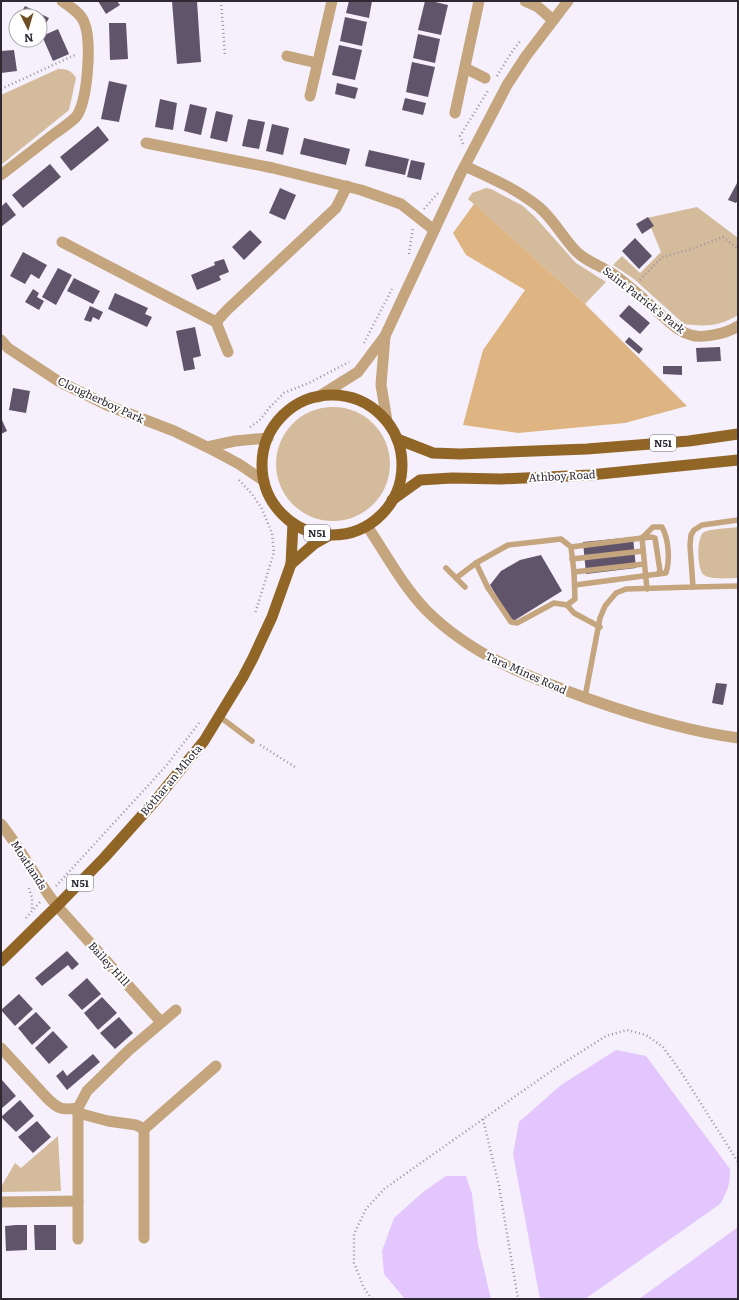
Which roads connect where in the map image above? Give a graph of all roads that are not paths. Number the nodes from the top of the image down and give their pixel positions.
1 (62, 1) edge
2 (332, 1) edge
3 (479, 1) edge
4 (525, 1) edge
5 (568, 1) edge
6 (553, 20) junction
7 (287, 56) dead end
8 (317, 63) junction
9 (465, 68) junction
10 (485, 78) dead end
11 (310, 96) dead end
12 (455, 113) dead end
13 (146, 143) dead end
14 (467, 161) junction
15 (1, 175) edge
16 (347, 186) junction
17 (434, 230) junction
18 (62, 242) dead end
19 (216, 322) junction
20 (738, 326) edge
21 (385, 336) junction
22 (1, 340) edge
23 (228, 352) dead end
24 (318, 397) junction
25 (387, 421) junction
26 (738, 434) edge
27 (268, 438) junction
28 (397, 439) junction
29 (207, 447) junction
30 (738, 460) edge
31 (264, 481) junction
32 (392, 500) junction
33 (738, 520) edge
34 (293, 523) junction
35 (367, 526) junction
36 (330, 535) junction
37 (642, 538) junction
38 (571, 547) junction
39 (643, 551) junction
40 (572, 559) junction
41 (476, 563) junction
42 (291, 564) junction
43 (644, 564) junction
44 (446, 568) dead end
45 (574, 572) junction
46 (658, 574) junction
47 (646, 576) junction
48 (456, 578) junction
49 (575, 585) junction
50 (738, 586) edge
51 (465, 587) dead end
52 (693, 587) junction
53 (647, 589) junction
54 (568, 605) junction
55 (600, 627) junction
56 (585, 697) junction
57 (220, 716) junction
58 (738, 738) edge
59 (252, 741) road end
60 (1, 824) edge
61 (57, 906) junction
62 (1, 961) edge
63 (176, 1010) dead end
64 (161, 1022) junction
65 (1, 1048) edge
66 (216, 1066) dead end
67 (78, 1110) junction
68 (144, 1129) junction
69 (78, 1201) junction
70 (1, 1202) edge
71 (144, 1238) dead end
72 (78, 1239) dead end

1 - 15 street
2 - 8 street
3 - 9 street
4 - 6 street
5 - 6 street
6 - 14 street
7 - 8 street
8 - 11 street
9 - 10 street
9 - 12 street
13 - 16 street
14 - 17 street
14 - 20 street, Saint Patrick's Park
16 - 17 street
16 - 19 street
17 - 21 street
18 - 19 street
19 - 23 street
21 - 24 street
21 - 25 street
22 - 29 street, Clougherboy Park
24 - 25 main road, N51
24 - 27 main road, N51
25 - 28 main road, N51
26 - 28 main road, N51
27 - 29 street
27 - 31 main road, N51
28 - 32 main road, N51
29 - 31 street, Clougherboy Park
30 - 32 main road, Athboy Road / N51
31 - 34 main road, N51
32 - 35 main road, N51
33 - 52 lane
34 - 36 main road, N51
34 - 42 main road, Bóthar an Mhota / N51
35 - 36 main road, N51
35 - 56 street, Tara Mines Road
36 - 42 main road, Bóthar an Mhota / N51
37 - 38 lane
37 - 39 lane
37 - 46 lane
37 - 46 lane
38 - 40 lane
38 - 41 lane
39 - 40 lane
39 - 43 lane
40 - 45 lane
41 - 48 lane
41 - 54 lane
42 - 57 main road, Bóthar an Mhota / N51
43 - 45 lane
43 - 47 lane
44 - 48 lane
45 - 49 lane
46 - 47 lane
47 - 49 lane
47 - 53 lane
48 - 51 lane
49 - 54 lane
50 - 52 lane
52 - 53 lane
53 - 55 lane
54 - 55 lane
55 - 56 lane
56 - 58 street, Tara Mines Road
57 - 59 lane
57 - 61 main road, Bóthar an Mhota / N51
60 - 61 street, Moatlands
61 - 62 main road, Bóthar an Mhota / N51
61 - 64 street, Bailey Hill
63 - 64 street
64 - 67 street
65 - 67 street
66 - 68 street
67 - 68 street
67 - 69 street
68 - 71 street
69 - 70 street
69 - 72 street

